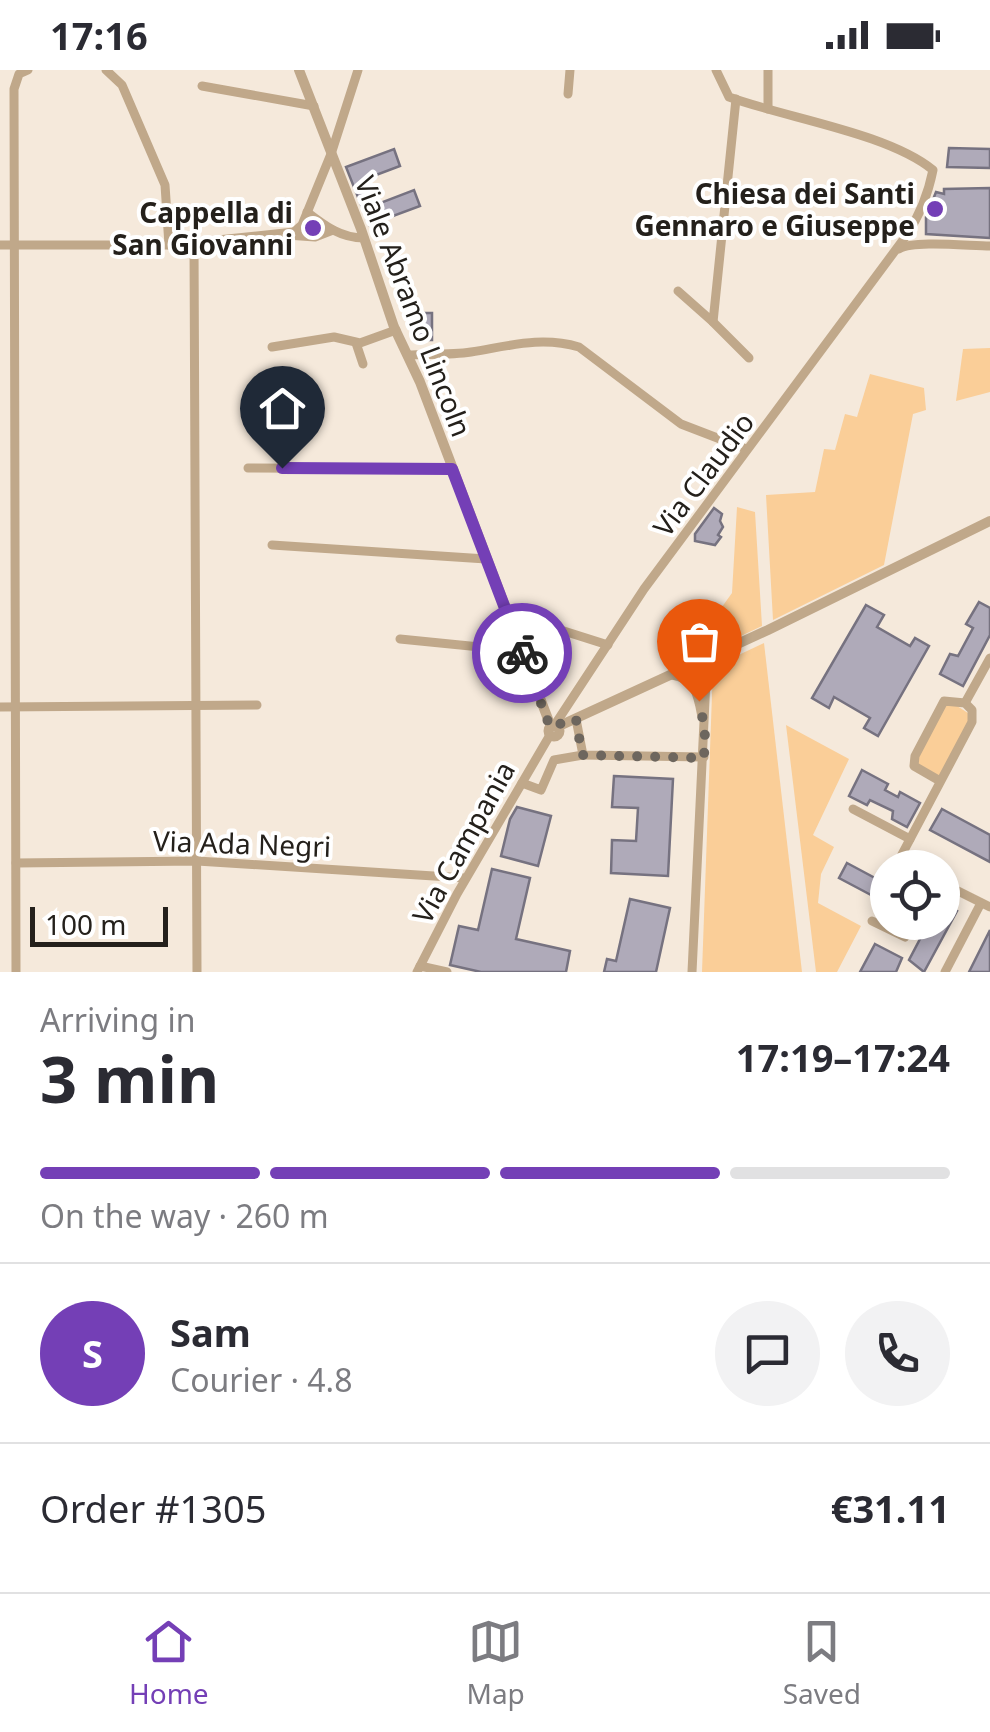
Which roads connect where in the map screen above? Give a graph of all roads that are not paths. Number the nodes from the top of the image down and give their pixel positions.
1 (28, 70) edge
2 (106, 70) edge
3 (300, 70) edge
4 (358, 70) edge
5 (570, 70) edge
6 (716, 70) edge
7 (768, 70) edge
8 (202, 86) dead end
9 (568, 94) dead end
10 (736, 99) junction
11 (314, 106) junction
12 (768, 110) junction
13 (331, 154) junction
14 (308, 212) junction
15 (920, 215) junction
16 (333, 230) junction
17 (280, 234) junction
18 (364, 238) junction
19 (194, 242) junction
20 (921, 243) junction
21 (0, 245) edge
22 (14, 245) junction
23 (169, 245) junction
24 (990, 246) edge
25 (894, 252) junction
26 (678, 291) dead end
27 (713, 322) junction
28 (396, 330) junction
29 (356, 343) junction
30 (272, 348) dead end
31 (408, 354) junction
32 (749, 358) dead end
33 (363, 364) dead end
34 (746, 449) junction
35 (248, 468) dead end
36 (452, 469) junction
37 (990, 522) edge
38 (272, 545) dead end
39 (486, 559) junction
40 (507, 613) junction
41 (400, 639) dead end
42 (608, 644) junction
43 (522, 651) junction
44 (990, 658) edge
45 (707, 659) junction
46 (672, 675) junction
47 (965, 703) junction
48 (257, 705) dead end
49 (196, 706) junction
50 (0, 707) edge
51 (16, 707) junction
52 (576, 719) junction
53 (553, 729) junction
54 (705, 730) junction
55 (582, 755) junction
56 (704, 758) junction
57 (940, 781) junction
58 (522, 783) junction
59 (853, 809) dead end
60 (910, 839) junction
61 (905, 850) edge
62 (197, 861) junction
63 (16, 863) junction
64 (466, 878) junction
65 (960, 892) edge
66 (985, 905) edge
67 (419, 969) edge
68 (16, 972) edge
69 (196, 972) edge
70 (447, 972) edge
71 (692, 972) edge
72 (944, 972) edge

1 - 22 street
2 - 23 street
3 - 11 street, Viale Abramo Lincoln
4 - 13 street
5 - 9 street
6 - 10 street
7 - 12 street
8 - 11 street
10 - 12 street
10 - 27 street
11 - 13 street, Viale Abramo Lincoln
12 - 15 street
13 - 14 street
13 - 18 street, Viale Abramo Lincoln
14 - 16 street
14 - 17 street
15 - 20 street
15 - 25 street, Via Claudio
16 - 17 street
16 - 18 street
17 - 19 street
18 - 28 street, Viale Abramo Lincoln
19 - 23 street
19 - 49 street
20 - 24 street
20 - 25 street
21 - 22 street
22 - 23 street
22 - 51 street
25 - 34 street, Via Claudio
26 - 27 street
27 - 32 street
28 - 29 street
28 - 31 street, Viale Abramo Lincoln
29 - 30 street
29 - 33 street
31 - 34 street
31 - 36 street, Viale Abramo Lincoln
34 - 42 street, Via Claudio
35 - 36 street
36 - 39 street, Viale Abramo Lincoln
37 - 45 street
38 - 39 street
39 - 40 street, Viale Abramo Lincoln
40 - 42 street
40 - 43 street, Viale Abramo Lincoln
41 - 43 street
42 - 53 street, Via Claudio
43 - 53 street, Viale Abramo Lincoln
44 - 47 street
45 - 46 street
45 - 54 street
46 - 52 street
46 - 54 street
47 - 57 street
47 - 57 street
48 - 49 street
49 - 51 street
49 - 62 street
50 - 51 street
51 - 63 street
52 - 53 street
52 - 55 street
53 - 58 street, Via Campania
54 - 56 street
55 - 56 street
55 - 58 street
56 - 71 street
57 - 60 street
58 - 64 street, Via Campania
59 - 60 street
60 - 61 street
62 - 63 street, Via Ada Negri
62 - 64 street, Via Ada Negri
62 - 69 street
63 - 68 street
64 - 67 street, Via Campania
65 - 66 street
66 - 72 street
67 - 70 street

